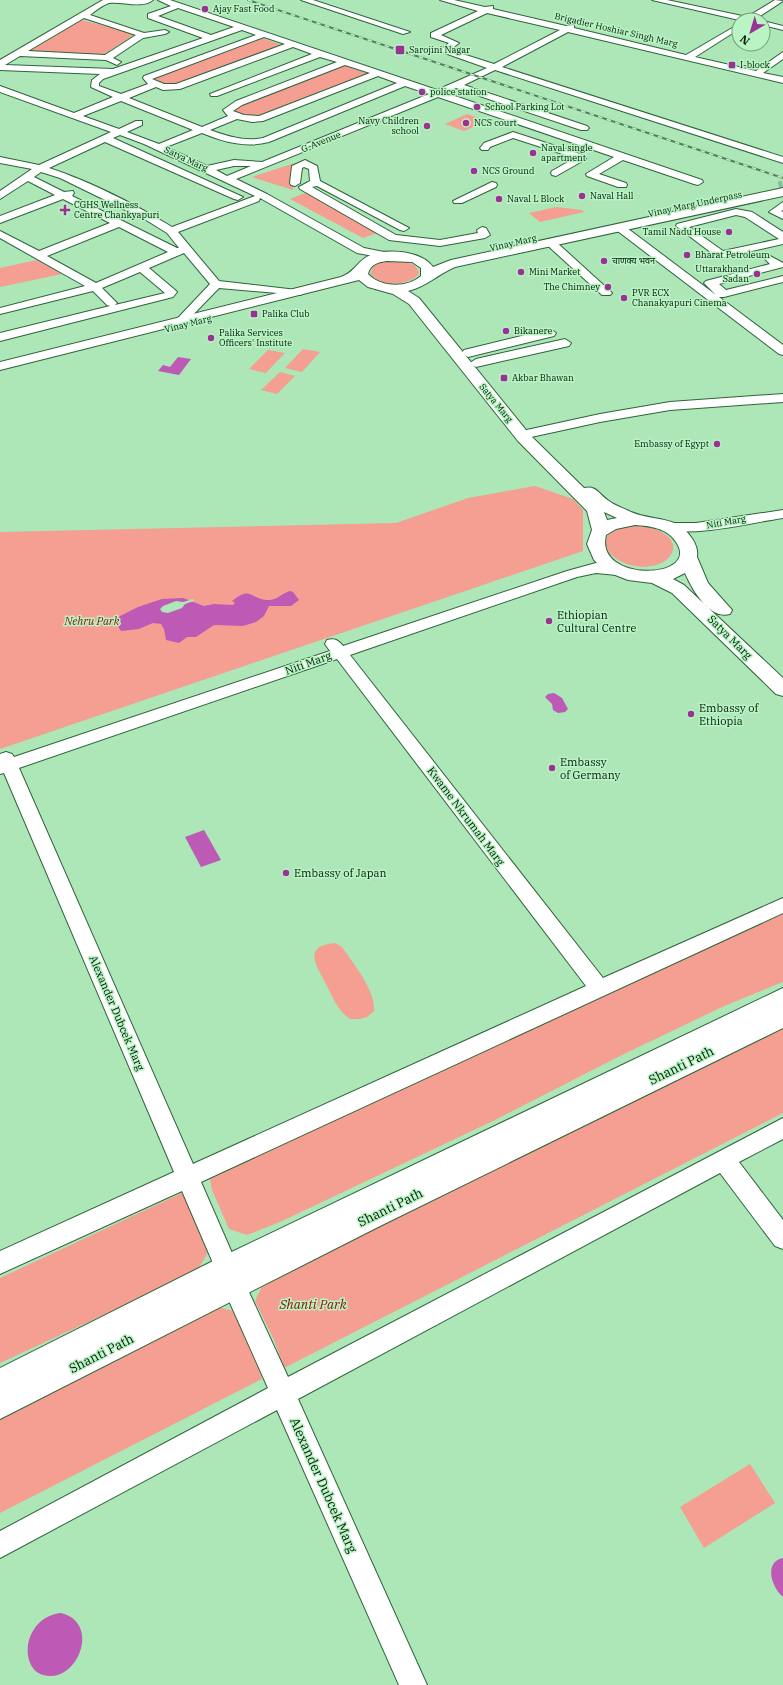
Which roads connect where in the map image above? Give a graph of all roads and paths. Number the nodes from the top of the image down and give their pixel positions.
1 (109, 0) edge
2 (149, 0) edge
3 (162, 0) edge
4 (305, 0) edge
5 (444, 0) edge
6 (458, 0) edge
7 (656, 0) edge
8 (693, 0) edge
9 (780, 0) edge
10 (177, 6) junction
11 (682, 6) junction
12 (487, 9) junction
13 (761, 12) edge
14 (83, 15) junction
15 (731, 16) edge
16 (771, 25) edge
17 (240, 28) junction
18 (569, 28) junction
19 (783, 28) edge
20 (187, 30) junction
21 (410, 30) dead end
22 (731, 31) edge
23 (165, 32) dead end
24 (262, 35) junction
25 (141, 36) junction
26 (178, 37) dead end
27 (210, 38) junction
28 (168, 44) dead end
29 (292, 45) junction
30 (20, 53) junction
31 (164, 54) junction
32 (319, 54) junction
33 (690, 56) junction
34 (783, 56) edge
35 (107, 58) junction
36 (254, 59) junction
37 (343, 63) junction
38 (0, 64) edge
39 (121, 64) dead end
40 (770, 64) junction
41 (134, 65) junction
42 (275, 66) dead end
43 (0, 67) edge
44 (783, 67) edge
45 (495, 68) junction
46 (225, 69) junction
47 (291, 71) dead end
48 (760, 71) junction
49 (114, 72) junction
50 (158, 73) junction
51 (376, 74) junction
52 (244, 76) dead end
53 (783, 76) edge
54 (306, 77) junction
55 (367, 77) junction
56 (783, 80) edge
57 (260, 82) dead end
58 (186, 83) junction
59 (404, 83) junction
60 (156, 84) junction
61 (387, 84) dead end
62 (455, 85) junction
63 (277, 88) junction
64 (0, 89) edge
65 (336, 90) junction
66 (207, 91) junction
67 (435, 94) junction
68 (353, 95) dead end
69 (120, 98) junction
70 (305, 102) junction
71 (239, 103) junction
72 (383, 105) dead end
73 (328, 110) dead end
74 (397, 110) junction
75 (76, 115) junction
76 (236, 116) junction
77 (269, 116) junction
78 (349, 117) dead end
79 (139, 123) dead end
80 (366, 123) junction
81 (575, 125) junction
82 (297, 127) junction
83 (584, 128) dead end
84 (200, 130) junction
85 (119, 132) junction
86 (556, 135) junction
87 (104, 138) junction
88 (328, 139) junction
89 (158, 147) junction
90 (310, 147) junction
91 (485, 148) dead end
92 (322, 151) dead end
93 (209, 157) dead end
94 (621, 157) junction
95 (783, 160) edge
96 (2, 162) edge
97 (195, 163) junction
98 (263, 164) junction
99 (40, 168) junction
100 (208, 169) junction
101 (556, 174) dead end
102 (27, 177) junction
103 (228, 179) junction
104 (698, 182) dead end
105 (295, 183) dead end
106 (315, 183) junction
107 (492, 185) dead end
108 (622, 185) dead end
109 (87, 186) junction
110 (781, 189) edge
111 (63, 195) junction
112 (263, 196) junction
113 (1, 198) edge
114 (458, 201) dead end
115 (248, 202) junction
116 (331, 202) junction
117 (783, 205) edge
118 (320, 207) dead end
119 (308, 211) dead end
120 (19, 212) junction
121 (376, 212) junction
122 (297, 215) junction
123 (783, 216) edge
124 (359, 218) junction
125 (0, 220) edge
126 (120, 222) junction
127 (615, 224) junction
128 (404, 228) dead end
129 (482, 230) dead end
130 (171, 231) junction
131 (0, 234) edge
132 (387, 235) junction
133 (783, 237) edge
134 (783, 241) edge
135 (550, 242) junction
136 (363, 245) junction
137 (182, 250) junction
138 (732, 253) junction
139 (40, 255) junction
140 (390, 256) junction
141 (415, 259) junction
142 (782, 263) edge
143 (748, 264) junction
144 (364, 266) junction
145 (141, 268) junction
146 (425, 279) junction
147 (687, 280) junction
148 (783, 280) edge
149 (216, 284) junction
150 (380, 286) junction
151 (95, 287) junction
152 (297, 293) junction
153 (606, 293) dead end
154 (724, 294) junction
155 (710, 297) junction
156 (111, 303) dead end
157 (0, 311) edge
158 (181, 321) junction
159 (550, 333) dead end
160 (0, 337) edge
161 (565, 343) dead end
162 (781, 347) edge
163 (472, 358) junction
164 (0, 366) edge
165 (0, 372) edge
166 (783, 398) edge
167 (527, 434) junction
168 (783, 514) edge
169 (635, 520) junction
170 (783, 520) edge
171 (668, 526) junction
172 (601, 531) junction
173 (596, 548) junction
174 (688, 553) junction
175 (617, 570) junction
176 (654, 576) junction
177 (336, 648) junction
178 (783, 669) edge
179 (783, 688) edge
180 (4, 763) edge
181 (783, 905) edge
182 (600, 988) junction
183 (783, 998) edge
184 (783, 1016) edge
185 (783, 1128) edge
186 (724, 1160) junction
187 (188, 1177) junction
188 (783, 1238) edge
189 (0, 1263) edge
190 (230, 1277) junction
191 (0, 1384) edge
192 (283, 1393) junction
193 (0, 1404) edge
194 (0, 1545) edge
195 (413, 1685) edge

1 - 2 street
1 - 14 street
3 - 10 street
4 - 21 street
5 - 12 street, Brigadier Hoshiar Singh Marg
6 - 12 street
7 - 11 street
8 - 11 street
9 - 13 street
10 - 17 street
10 - 20 street
11 - 15 street
12 - 18 street, Brigadier Hoshiar Singh Marg
12 - 45 street
14 - 25 street
14 - 30 street
16 - 19 street
17 - 24 street
17 - 27 street
18 - 33 street, Brigadier Hoshiar Singh Marg
18 - 45 street, G-Avenue
20 - 26 street
20 - 27 street
22 - 33 street
23 - 25 street
24 - 29 street
24 - 50 street
25 - 35 street
27 - 31 street
28 - 31 street
29 - 32 street
29 - 36 street
30 - 35 street
30 - 38 street
31 - 41 street
32 - 37 street
32 - 66 street
33 - 48 street, Brigadier Hoshiar Singh Marg
33 - 56 street, Brigadier Hoshiar Singh Marg
34 - 40 street
35 - 39 street
36 - 42 street
36 - 46 street
37 - 51 street
37 - 54 street
40 - 44 street
40 - 48 street
41 - 49 street
41 - 50 street
43 - 49 street
45 - 62 street, G-Avenue
45 - 95 street
46 - 52 street
46 - 58 street
47 - 54 street
48 - 53 street, Brigadier Hoshiar Singh Marg
49 - 69 street
50 - 60 street
51 - 55 street
51 - 59 street
54 - 63 street
55 - 61 street
55 - 65 street
57 - 63 street
58 - 60 street
58 - 66 street
59 - 67 street
59 - 82 street
60 - 69 street
62 - 67 street, G-Avenue
62 - 81 street
63 - 71 street
64 - 75 street, Satya Marg
65 - 68 street
65 - 70 street
66 - 71 street
67 - 74 street, G-Avenue
67 - 86 street
69 - 75 street
69 - 84 street
70 - 73 street
70 - 77 street
71 - 76 street
72 - 74 street
74 - 80 street, G-Avenue
75 - 85 street, Satya Marg
76 - 77 street
76 - 84 street
77 - 82 street
78 - 80 street
79 - 85 street
80 - 88 street, G-Avenue
81 - 83 street
81 - 86 street
82 - 84 street
82 - 88 street
84 - 89 street
85 - 87 street
85 - 89 street, Satya Marg
86 - 94 street
87 - 99 street
87 - 115 street
88 - 90 street, G-Avenue
89 - 97 street, Satya Marg
90 - 92 street
90 - 98 street, G-Avenue
91 - 101 street
93 - 97 street
94 - 104 street
94 - 108 street
96 - 99 street
97 - 100 street, Satya Marg
98 - 100 street
98 - 103 street, G-Avenue
99 - 102 street
99 - 109 street
100 - 103 street, Satya Marg
102 - 111 street
102 - 113 street
103 - 112 street, Satya Marg
105 - 106 street
106 - 116 street
106 - 121 street
107 - 114 street
109 - 111 street
109 - 130 street
110 - 127 main road, Vinay Marg Underpass
111 - 120 street
111 - 126 street
112 - 115 street
112 - 122 street, Satya Marg
113 - 120 street
115 - 130 street
116 - 118 street
116 - 124 street
117 - 123 street
119 - 122 street
120 - 125 street
121 - 124 street
121 - 128 street
122 - 136 street, Satya Marg
124 - 132 street
126 - 137 street
126 - 139 street
127 - 135 main road, Vinay Marg
127 - 141 main road, Vinay Marg
127 - 147 street
129 - 132 street
130 - 137 street
131 - 139 street
132 - 136 street
133 - 138 street
134 - 138 street
135 - 146 main road, Vinay Marg
135 - 153 street
136 - 140 street, Satya Marg
136 - 144 street
137 - 145 street
137 - 149 street
138 - 143 street
139 - 151 street
140 - 141 main road, Vinay Marg
140 - 144 main road, Vinay Marg
141 - 146 main road, Satya Marg
142 - 143 street
142 - 154 street
143 - 147 street
144 - 150 main road
144 - 152 main road, Vinay Marg
145 - 151 street
145 - 160 street
146 - 150 main road, Vinay Marg
146 - 163 main road, Satya Marg
147 - 155 street
148 - 154 street
149 - 152 street
149 - 158 street
150 - 165 main road, Vinay Marg
150 - 167 main road, Satya Marg
151 - 156 street
151 - 157 street
152 - 158 main road, Vinay Marg
154 - 155 street
155 - 162 street
158 - 164 main road, Vinay Marg
159 - 163 street
161 - 163 street
163 - 167 main road, Satya Marg
166 - 167 street
167 - 169 main road, Satya Marg
167 - 172 main road, Satya Marg
168 - 171 street, Niti Marg
169 - 171 main road
169 - 172 main road
170 - 174 street, Niti Marg
171 - 174 main road
172 - 173 main road
173 - 175 main road
173 - 177 street, Niti Marg
174 - 176 main road
174 - 178 main road, Satya Marg
175 - 176 main road
175 - 177 street, Niti Marg
176 - 179 main road, Satya Marg
177 - 180 street, Niti Marg
177 - 182 street, Kwame Nkrumah Marg
180 - 187 street, Alexander Dubcek Marg
181 - 182 street
182 - 187 street
183 - 190 main road, Shanti Path
184 - 190 main road, Shanti Path
185 - 186 street
186 - 188 street
186 - 192 street
187 - 189 street
187 - 190 street, Alexander Dubcek Marg
190 - 191 main road, Shanti Path
190 - 192 street, Alexander Dubcek Marg
190 - 193 main road, Shanti Path
192 - 194 street
192 - 195 street, Alexander Dubcek Marg

